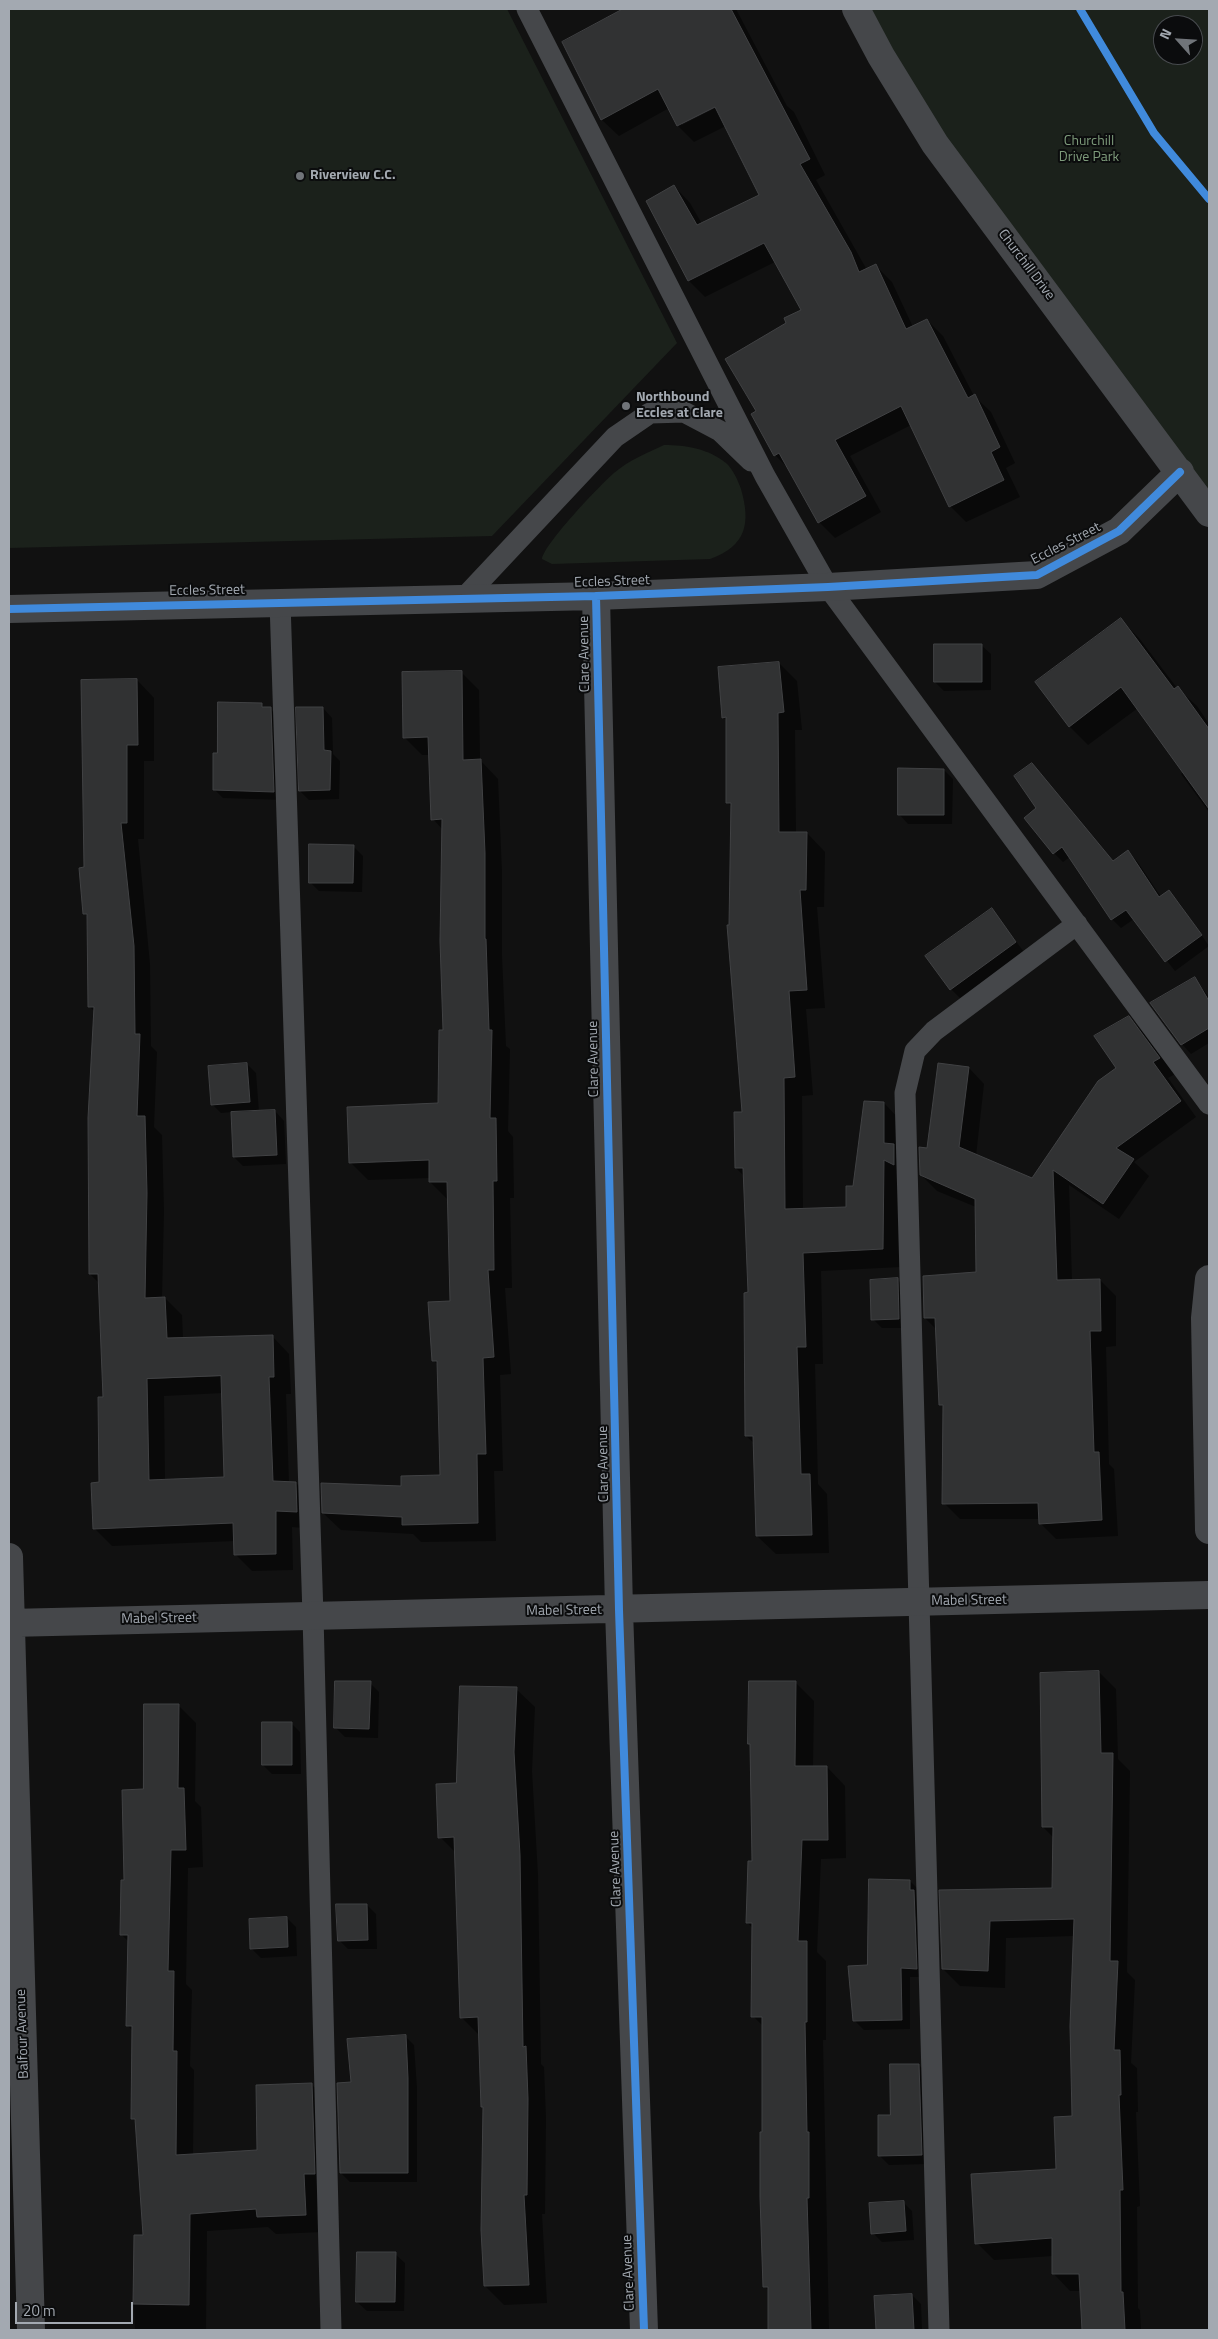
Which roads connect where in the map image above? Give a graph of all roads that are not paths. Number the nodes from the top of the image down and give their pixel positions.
1 (527, 9) edge
2 (856, 9) edge
3 (1180, 472) junction
4 (765, 476) junction
5 (1209, 513) edge
6 (828, 587) junction
7 (596, 596) junction
8 (463, 599) junction
9 (280, 602) junction
10 (9, 609) edge
11 (1077, 924) junction
12 (1209, 1104) edge
13 (1209, 1279) edge
14 (1209, 1530) edge
15 (9, 1557) edge
16 (1209, 1595) edge
17 (919, 1602) junction
18 (620, 1610) junction
19 (313, 1615) junction
20 (10, 1623) edge
21 (31, 2330) edge
22 (331, 2330) edge
23 (644, 2330) edge
24 (939, 2330) edge

1 - 4 lane
2 - 3 street, Churchill Drive
3 - 5 street, Churchill Drive
3 - 6 street, Eccles Street
4 - 6 lane
4 - 8 lane
6 - 7 street, Eccles Street
6 - 11 lane
7 - 8 street, Eccles Street
7 - 18 street, Clare Avenue
8 - 9 street, Eccles Street
9 - 10 street, Eccles Street
9 - 19 lane
11 - 12 lane
11 - 17 lane
13 - 14 street
15 - 20 street, Balfour Avenue
16 - 17 street, Mabel Street
17 - 18 street, Mabel Street
17 - 24 lane
18 - 19 street, Mabel Street
18 - 23 street, Clare Avenue
19 - 20 street, Mabel Street
19 - 22 lane
20 - 21 street, Balfour Avenue

